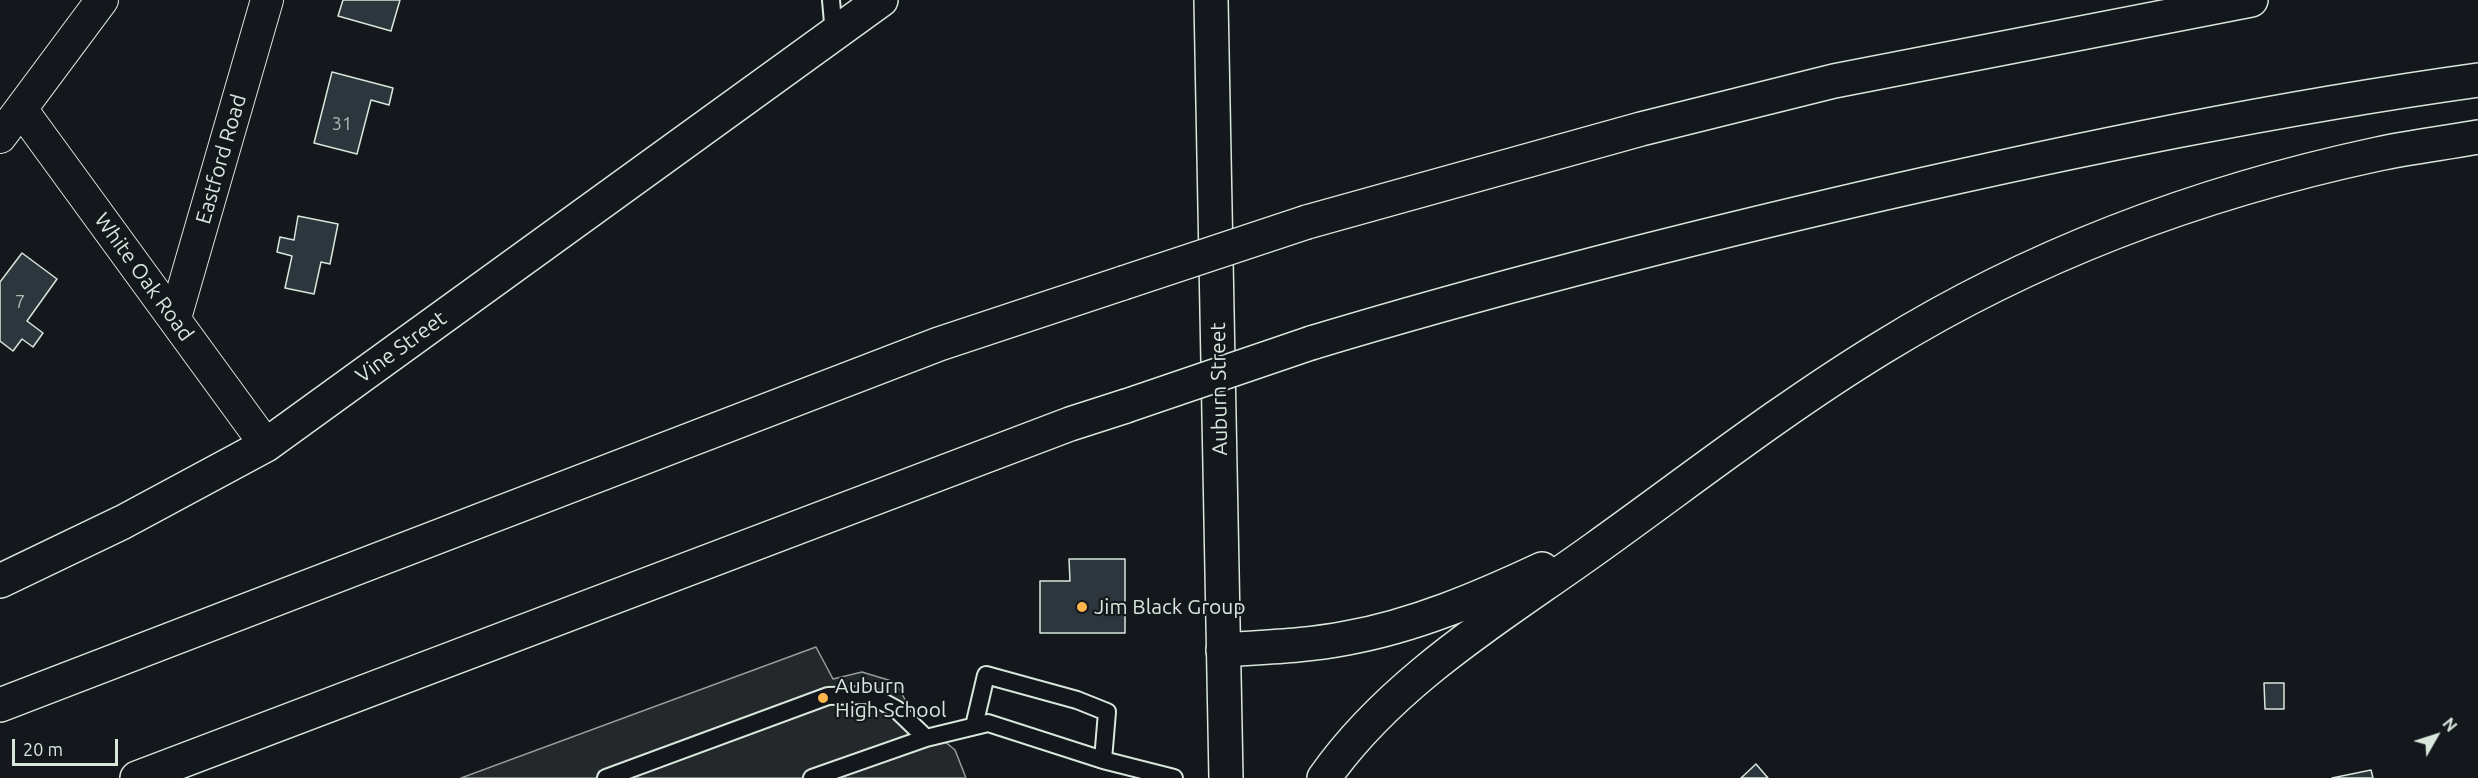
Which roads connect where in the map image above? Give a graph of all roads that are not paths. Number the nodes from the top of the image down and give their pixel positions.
1 (102, 0) edge
2 (267, 0) edge
3 (831, 0) edge
4 (881, 0) edge
5 (907, 0) edge
6 (1211, 0) edge
7 (2251, 0) edge
8 (834, 34) junction
9 (778, 73) junction
10 (2478, 80) edge
11 (21, 109) junction
12 (0, 137) edge
13 (2478, 137) edge
14 (175, 318) junction
15 (266, 445) junction
16 (1630, 524) junction
17 (0, 581) edge
18 (1223, 650) junction
19 (0, 705) edge
20 (974, 726) junction
21 (926, 738) junction
22 (1103, 760) junction
23 (137, 778) edge
24 (606, 778) edge
25 (812, 778) edge
26 (1174, 778) edge
27 (1226, 778) edge
28 (1324, 778) edge

1 - 11 street
2 - 14 street, Eastford Road
3 - 8 lane
4 - 8 main road, Vine Street
5 - 9 main road, Vine Street
6 - 18 main road, Auburn Street
7 - 19 main road, bridge
8 - 9 main road, Vine Street
9 - 15 main road, Vine Street
10 - 23 main road, bridge
11 - 12 street
11 - 14 street, White Oak Road
13 - 16 main road
14 - 15 street, White Oak Road
15 - 17 main road, Vine Street
16 - 18 main road
16 - 28 main road
18 - 27 main road, Auburn Street
20 - 21 lane
20 - 22 lane
20 - 22 lane
21 - 24 lane
21 - 25 lane
22 - 26 lane

